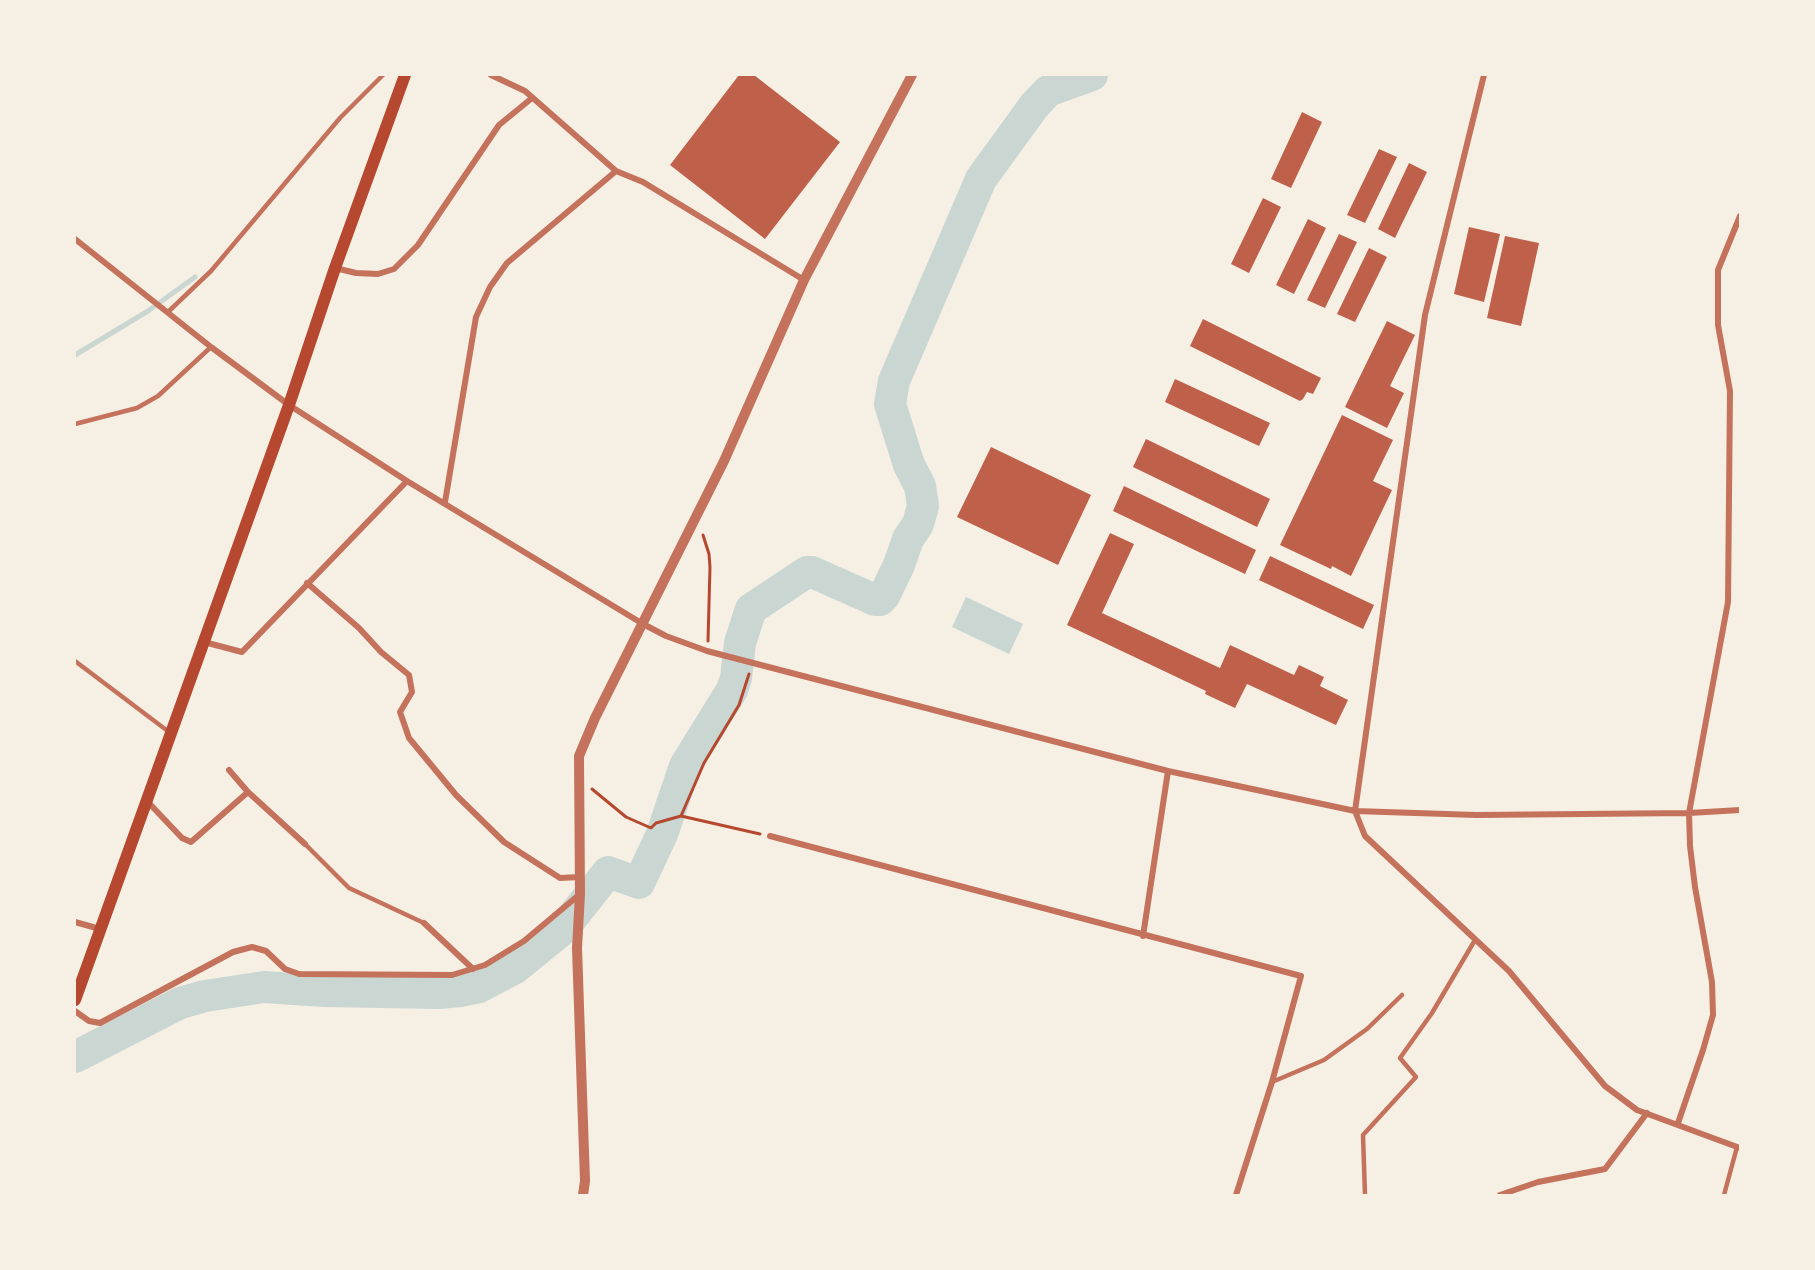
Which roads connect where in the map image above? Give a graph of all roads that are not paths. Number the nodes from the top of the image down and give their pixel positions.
1 (383, 75) edge
2 (405, 75) edge
3 (491, 75) edge
4 (912, 75) edge
5 (1484, 75) edge
6 (532, 98) junction
7 (616, 171) junction
8 (1739, 219) edge
9 (75, 239) edge
10 (335, 268) junction
11 (804, 280) junction
12 (168, 312) junction
13 (211, 347) junction
14 (289, 405) junction
15 (75, 424) edge
16 (406, 480) junction
17 (445, 502) junction
18 (307, 583) junction
19 (643, 624) junction
20 (204, 642) junction
21 (75, 661) edge
22 (171, 733) junction
23 (229, 770) dead end
24 (1168, 771) junction
25 (248, 792) junction
26 (147, 801) junction
27 (1740, 810) edge
28 (1355, 811) junction
29 (1689, 813) junction
30 (770, 836) road end
31 (305, 844) joint
32 (580, 877) junction
33 (580, 894) junction
34 (75, 922) edge
35 (424, 923) joint
36 (100, 929) junction
37 (1143, 936) junction
38 (1475, 940) junction
39 (473, 969) junction
40 (1402, 995) dead end
41 (75, 1000) edge
42 (75, 1011) edge
43 (1272, 1082) junction
44 (1647, 1113) junction
45 (1678, 1123) junction
46 (1738, 1148) edge
47 (583, 1195) edge
48 (1236, 1195) edge
49 (1365, 1195) edge
50 (1500, 1195) edge
51 (1724, 1195) edge

1 - 12 lane
2 - 10 main road
3 - 6 street
4 - 11 street
5 - 28 street
6 - 7 street
6 - 10 street
7 - 11 street
7 - 17 street
8 - 29 street
9 - 12 street
10 - 14 main road
11 - 19 street
12 - 13 street
13 - 14 street
13 - 15 lane
14 - 16 street
14 - 20 main road
16 - 17 street
16 - 18 street
17 - 19 street
18 - 20 street
18 - 32 street
19 - 24 street
19 - 32 street
20 - 22 main road
21 - 22 lane
22 - 26 main road
23 - 25 street
24 - 28 street
24 - 37 street
25 - 26 street
25 - 31 street
26 - 36 main road
27 - 29 street
28 - 29 street
28 - 38 street
29 - 45 street
30 - 37 street
31 - 35 lane
32 - 33 street
33 - 39 street
33 - 47 street
34 - 36 street
35 - 39 street
36 - 41 main road
37 - 43 street
38 - 44 street
38 - 49 lane
39 - 42 street
40 - 43 lane
43 - 48 street
44 - 45 street
44 - 50 street
45 - 46 street
46 - 51 lane

